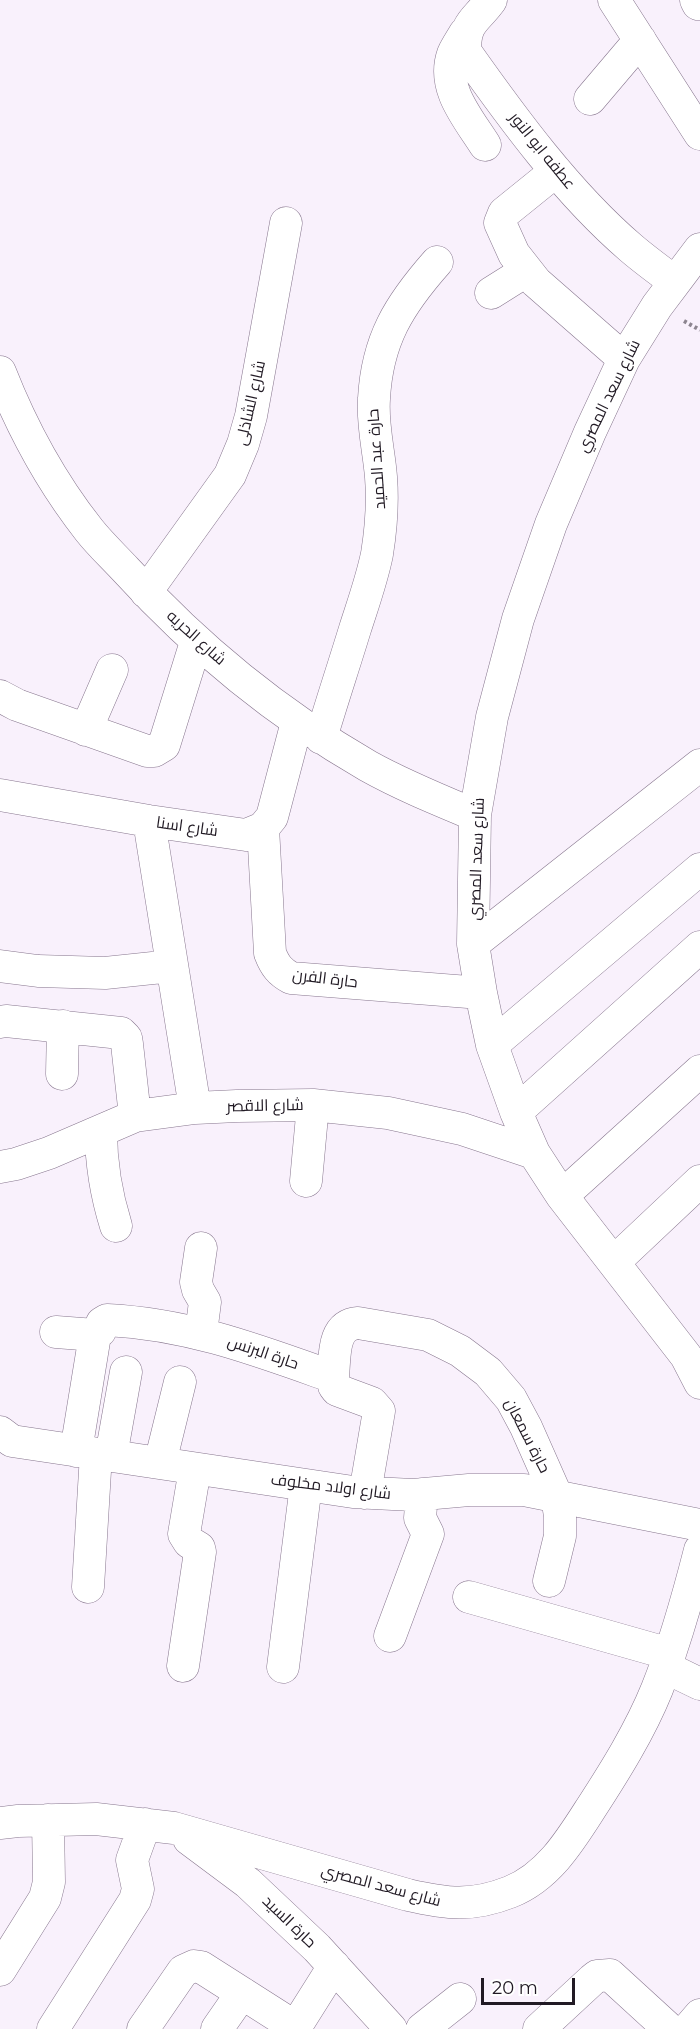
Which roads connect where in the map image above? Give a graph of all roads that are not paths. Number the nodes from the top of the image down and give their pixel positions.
1 (491, 0) edge
2 (614, 0) edge
3 (465, 33) junction
4 (640, 40) junction
5 (590, 99) dead end
6 (700, 134) edge
7 (484, 145) dead end
8 (556, 171) junction
9 (286, 223) dead end
10 (700, 249) edge
11 (437, 262) dead end
12 (526, 271) junction
13 (675, 282) junction
14 (491, 292) dead end
15 (624, 359) junction
16 (0, 372) edge
17 (146, 592) junction
18 (196, 642) junction
19 (112, 670) dead end
20 (0, 696) edge
21 (86, 730) junction
22 (309, 730) junction
23 (700, 765) edge
24 (0, 795) edge
25 (476, 815) junction
26 (149, 821) junction
27 (263, 828) junction
28 (700, 869) edge
29 (474, 944) junction
30 (700, 947) edge
31 (0, 966) edge
32 (172, 966) junction
33 (481, 993) junction
34 (0, 1022) edge
35 (63, 1026) junction
36 (492, 1045) junction
37 (700, 1071) edge
38 (62, 1074) dead end
39 (313, 1105) junction
40 (195, 1108) junction
41 (516, 1112) junction
42 (135, 1116) junction
43 (101, 1131) junction
44 (534, 1153) junction
45 (0, 1167) edge
46 (306, 1180) dead end
47 (700, 1181) edge
48 (562, 1196) junction
49 (116, 1226) dead end
50 (201, 1248) dead end
51 (614, 1262) junction
52 (56, 1332) dead end
53 (201, 1333) junction
54 (95, 1335) junction
55 (126, 1372) dead end
56 (333, 1377) junction
57 (180, 1382) dead end
58 (700, 1383) edge
59 (0, 1432) edge
60 (94, 1453) junction
61 (160, 1463) junction
62 (195, 1469) junction
63 (306, 1485) junction
64 (365, 1493) junction
65 (422, 1494) junction
66 (557, 1497) junction
67 (700, 1526) edge
68 (700, 1550) edge
69 (549, 1581) dead end
70 (88, 1587) dead end
71 (469, 1597) dead end
72 (390, 1636) dead end
73 (667, 1661) junction
74 (183, 1666) dead end
75 (283, 1667) dead end
76 (700, 1684) edge
77 (48, 1820) junction
78 (0, 1823) edge
79 (159, 1826) junction
80 (334, 1966) junction
81 (0, 1970) edge
82 (242, 1994) junction
83 (460, 1999) dead end
84 (700, 2015) edge
85 (53, 2029) edge
86 (143, 2029) edge
87 (217, 2029) edge
88 (391, 2029) edge
89 (422, 2029) edge
90 (539, 2029) edge
91 (669, 2029) edge
92 (688, 2029) edge

1 - 3 street
2 - 4 street
3 - 7 street
3 - 8 street, عطفه ابو النور
4 - 5 street
4 - 6 street
8 - 12 street
8 - 13 street, عطفه ابو النور
9 - 17 street, شارع الشاذلى
10 - 13 street, شارع سعد المصري
11 - 22 street, حارة عبد الحميد
12 - 14 street
12 - 15 street
13 - 15 street, شارع سعد المصري
15 - 25 street, شارع سعد المصري
16 - 17 street, شارع الحريه
17 - 18 street, شارع الحريه
18 - 21 street
18 - 22 street, شارع الحريه
19 - 21 street
20 - 21 street
22 - 25 street, شارع الحريه
22 - 27 street
23 - 29 street
24 - 26 street, شارع اسنا
25 - 29 street, شارع سعد المصري
26 - 27 street, شارع اسنا
26 - 32 street
27 - 33 street, حارة الفرن
28 - 36 street
29 - 33 street, شارع سعد المصري
30 - 41 street
31 - 32 street
32 - 40 street
33 - 36 street, شارع سعد المصري
34 - 35 street
35 - 38 street
35 - 42 street
36 - 41 street, شارع سعد المصري
37 - 48 street
39 - 40 street, شارع الاقصر
39 - 44 street, شارع الاقصر
39 - 46 street
40 - 42 street, شارع الاقصر
41 - 44 street, شارع سعد المصري
42 - 43 street, شارع الاقصر
43 - 45 street, شارع الاقصر
43 - 49 street
44 - 48 street, شارع سعد المصري
47 - 51 street
48 - 51 street, شارع سعد المصري
50 - 53 street
51 - 58 street, شارع سعد المصري
52 - 54 street
53 - 54 street, حارة البرنس
53 - 56 street, حارة البرنس
54 - 60 street
55 - 60 street
56 - 64 street, حارة البرنس
56 - 66 street, حارة سمعان
57 - 61 street
59 - 60 street, شارع اولاد مخلوف
60 - 61 street, شارع اولاد مخلوف
60 - 70 street
61 - 62 street, شارع اولاد مخلوف
62 - 63 street, شارع اولاد مخلوف
62 - 74 street
63 - 64 street, شارع اولاد مخلوف
63 - 75 street
64 - 65 street, شارع اولاد مخلوف
65 - 66 street, شارع اولاد مخلوف
65 - 72 street
66 - 67 street, شارع اولاد مخلوف
66 - 69 street
68 - 73 street, شارع سعد المصري
71 - 73 street
73 - 76 street
73 - 79 street, شارع سعد المصري
77 - 78 street, شارع سعد المصري
77 - 79 street, شارع سعد المصري
77 - 81 street
79 - 80 street, حارة السيد
79 - 85 street
80 - 82 street
80 - 88 street, حارة السيد
82 - 86 street
82 - 87 street
83 - 89 street
84 - 92 street
90 - 91 street

